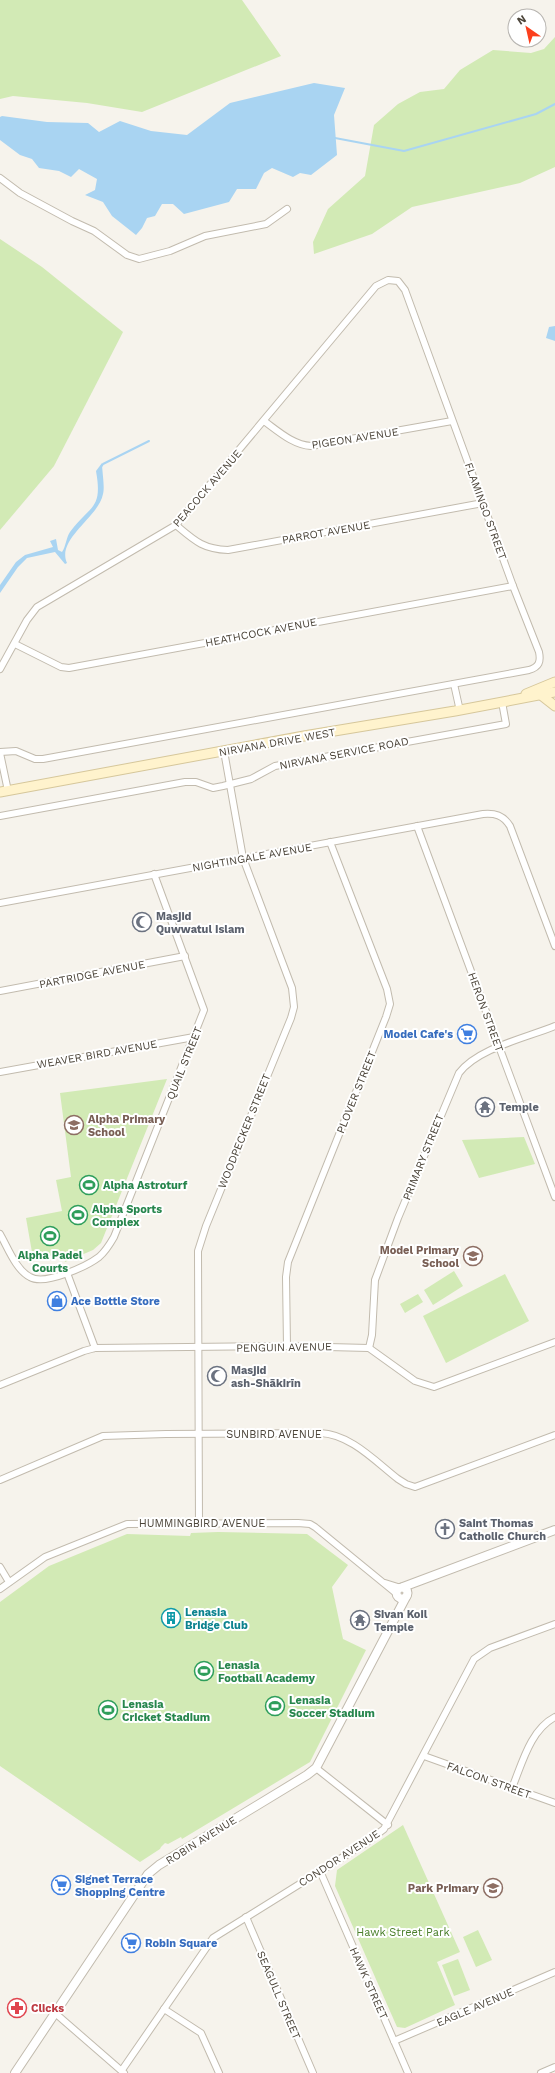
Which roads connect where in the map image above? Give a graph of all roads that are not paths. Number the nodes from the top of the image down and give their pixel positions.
1 (0, 178) edge
2 (287, 209) dead end
3 (394, 280) joint
4 (264, 421) junction
5 (452, 421) junction
6 (482, 503) junction
7 (176, 526) junction
8 (512, 586) junction
9 (15, 644) junction
10 (0, 670) edge
11 (555, 682) edge
12 (454, 684) junction
13 (555, 692) edge
14 (541, 695) junction
15 (512, 700) junction
16 (502, 702) junction
17 (555, 706) edge
18 (460, 711) junction
19 (224, 752) junction
20 (0, 753) edge
21 (230, 785) junction
22 (4, 792) edge
23 (0, 816) edge
24 (417, 826) junction
25 (330, 842) junction
26 (243, 858) junction
27 (154, 874) junction
28 (0, 903) edge
29 (555, 946) edge
30 (185, 956) junction
31 (0, 991) edge
32 (555, 1026) edge
33 (194, 1037) junction
34 (498, 1047) junction
35 (0, 1072) edge
36 (555, 1197) edge
37 (0, 1234) edge
38 (66, 1273) junction
39 (555, 1342) edge
40 (287, 1346) junction
41 (96, 1348) junction
42 (198, 1348) junction
43 (369, 1348) junction
44 (0, 1385) edge
45 (199, 1434) junction
46 (555, 1435) edge
47 (0, 1480) edge
48 (199, 1523) junction
49 (555, 1530) edge
50 (0, 1567) edge
51 (10, 1582) junction
52 (0, 1589) edge
53 (402, 1592) junction
54 (555, 1624) edge
55 (555, 1718) edge
56 (424, 1756) junction
57 (316, 1768) junction
58 (512, 1788) junction
59 (555, 1803) edge
60 (388, 1824) junction
61 (320, 1871) junction
62 (246, 1917) junction
63 (555, 1972) edge
64 (164, 2009) junction
65 (55, 2013) junction
66 (394, 2041) junction
67 (555, 2067) edge
68 (123, 2072) edge
69 (15, 2073) edge
70 (219, 2073) edge
71 (313, 2073) edge
72 (408, 2073) edge
73 (540, 2073) edge

1 - 2 street
3 - 4 street, PEACOCK AVENUE
3 - 5 street, FLAMINGO STREET
4 - 5 street, PIGEON AVENUE
4 - 7 street, PEACOCK AVENUE
5 - 6 street, FLAMINGO STREET
6 - 7 street, PARROT AVENUE
6 - 8 street, FLAMINGO STREET
7 - 9 street, PEACOCK AVENUE
8 - 9 street, HEATHCOCK AVENUE
8 - 12 street, FLAMINGO STREET
9 - 10 street, PEACOCK AVENUE
11 - 15 main road
12 - 18 street
12 - 20 street
13 - 14 main road, NIRVANA DRIVE WEST
14 - 15 main road, NIRVANA DRIVE WEST
14 - 17 main road
15 - 16 main road, NIRVANA DRIVE WEST
16 - 18 main road, NIRVANA DRIVE WEST
16 - 21 street, NIRVANA SERVICE ROAD
18 - 19 main road, NIRVANA DRIVE WEST
19 - 21 street, WOODPECKER STREET
19 - 22 main road, NIRVANA DRIVE WEST
20 - 22 street
21 - 23 street, NIRVANA SERVICE ROAD
21 - 26 street, WOODPECKER STREET
24 - 25 street, NIGHTINGALE AVENUE
24 - 29 street, NIGHTINGALE AVENUE
24 - 34 street, HERON STREET
25 - 26 street, NIGHTINGALE AVENUE
25 - 40 street, PLOVER STREET
26 - 27 street, NIGHTINGALE AVENUE
26 - 42 street, WOODPECKER STREET
27 - 28 street, NIGHTINGALE AVENUE
27 - 30 street, QUAIL STREET
30 - 31 street, PARTRIDGE AVENUE
30 - 33 street, QUAIL STREET
32 - 34 street, PRIMARY STREET
33 - 35 street, WEAVER BIRD AVENUE
33 - 38 street, QUAIL STREET
34 - 36 street, HERON STREET
34 - 43 street, PRIMARY STREET
37 - 38 street, QUAIL STREET
38 - 41 street
39 - 43 street
40 - 42 street, PENGUIN AVENUE
40 - 43 street, PENGUIN AVENUE
41 - 42 street, PENGUIN AVENUE
41 - 44 street, PENGUIN AVENUE
42 - 45 street, WOODPECKER STREET
45 - 46 street, SUNBIRD AVENUE
45 - 47 street, SUNBIRD AVENUE
45 - 48 street, WOODPECKER STREET
48 - 51 street, HUMMINGBIRD AVENUE
48 - 53 street, HUMMINGBIRD AVENUE
49 - 53 street
50 - 51 street
51 - 52 street, HUMMINGBIRD AVENUE
53 - 57 street, ROBIN AVENUE
54 - 56 street, CONDOR AVENUE
55 - 58 street
56 - 58 street, FALCON STREET
56 - 60 street, CONDOR AVENUE
57 - 60 street
57 - 65 street, ROBIN AVENUE
58 - 59 street, FALCON STREET
60 - 61 street, CONDOR AVENUE
61 - 62 street, CONDOR AVENUE
61 - 66 street, HAWK STREET
62 - 64 street, CONDOR AVENUE
62 - 71 street, SEAGULL STREET
63 - 66 street, EAGLE AVENUE
64 - 68 street, CONDOR AVENUE
64 - 70 street
65 - 68 street
65 - 69 street, ROBIN AVENUE
66 - 72 street, HAWK STREET
67 - 73 street

